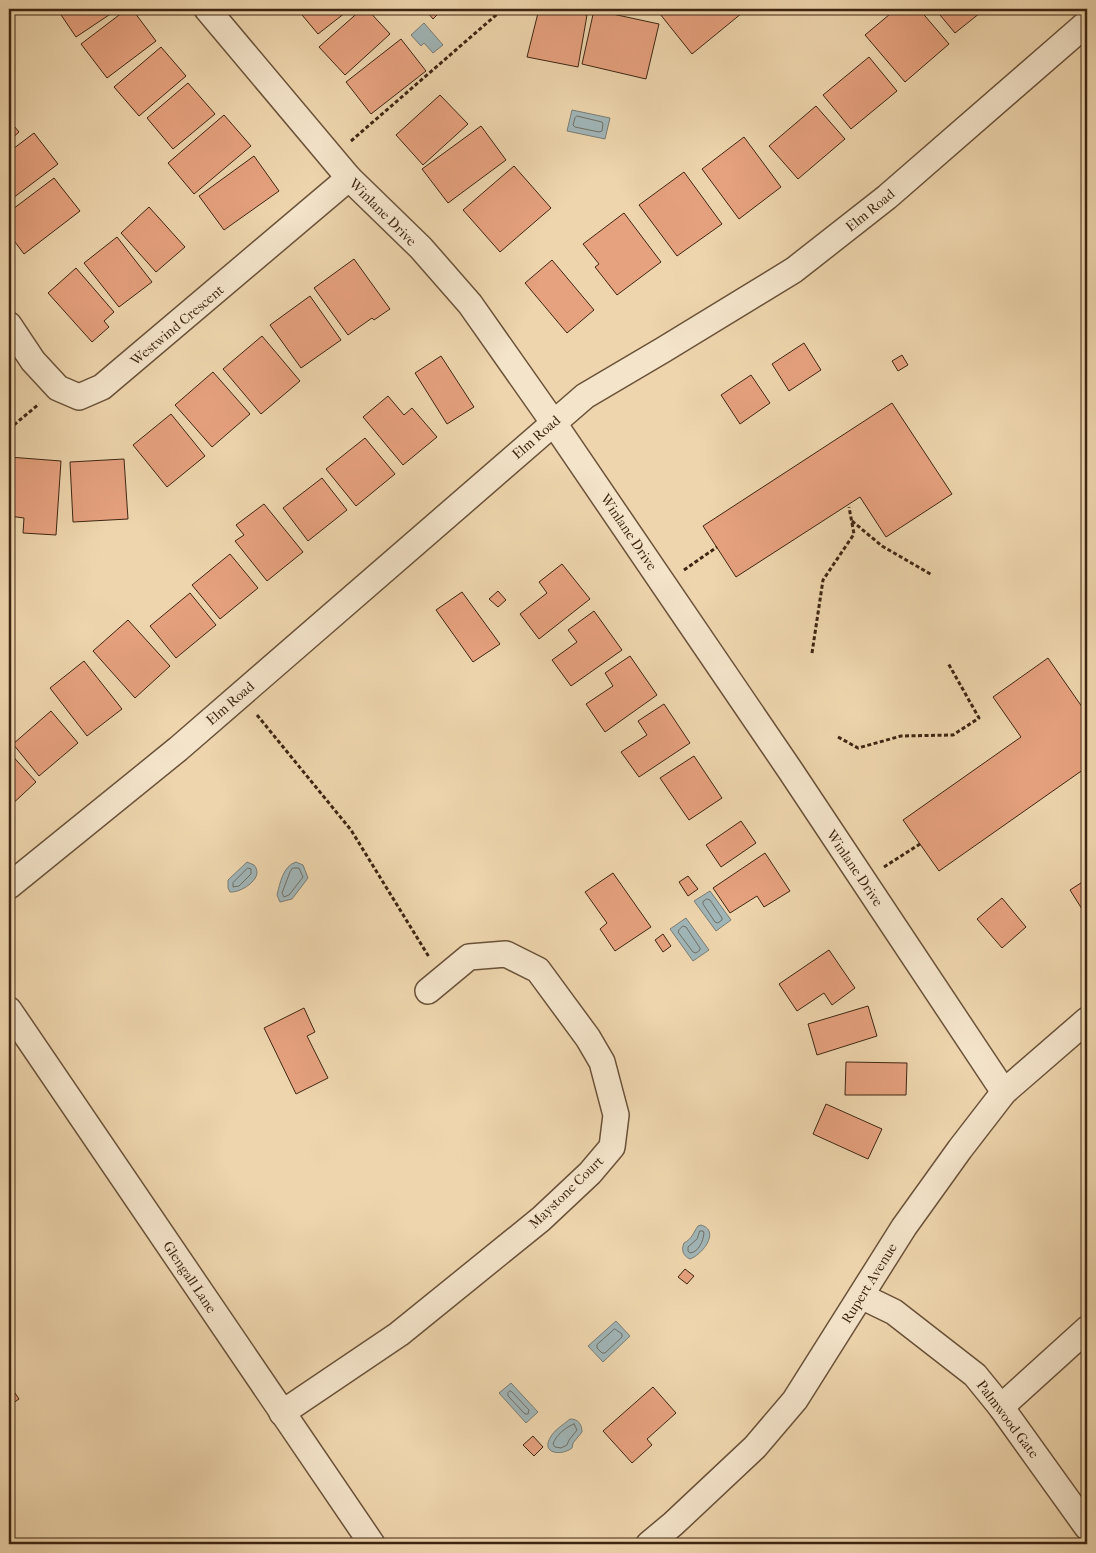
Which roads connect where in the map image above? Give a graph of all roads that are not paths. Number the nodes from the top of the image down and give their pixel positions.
1 (206, 9) edge
2 (1087, 23) edge
3 (349, 178) junction
4 (9, 325) edge
5 (553, 422) junction
6 (9, 886) edge
7 (435, 985) road end
8 (9, 1010) edge
9 (1087, 1020) edge
10 (1004, 1092) junction
11 (861, 1296) junction
12 (1087, 1329) edge
13 (1001, 1407) junction
14 (282, 1412) junction
15 (1087, 1527) edge
16 (372, 1544) edge
17 (649, 1544) edge

1 - 3 street, Winlane Drive
2 - 5 street, Elm Road
3 - 4 street, Westwind Crescent
3 - 5 street, Winlane Drive
5 - 6 street, Elm Road
5 - 10 street, Winlane Drive
7 - 14 street, Maystone Court
8 - 14 street, Glengall Lane
9 - 10 street, Rupert Avenue
10 - 11 street, Rupert Avenue
11 - 13 street, Palmwood Gate
11 - 17 street, Rupert Avenue
12 - 13 street
13 - 15 street, Palmwood Gate
14 - 16 street, Glengall Lane

